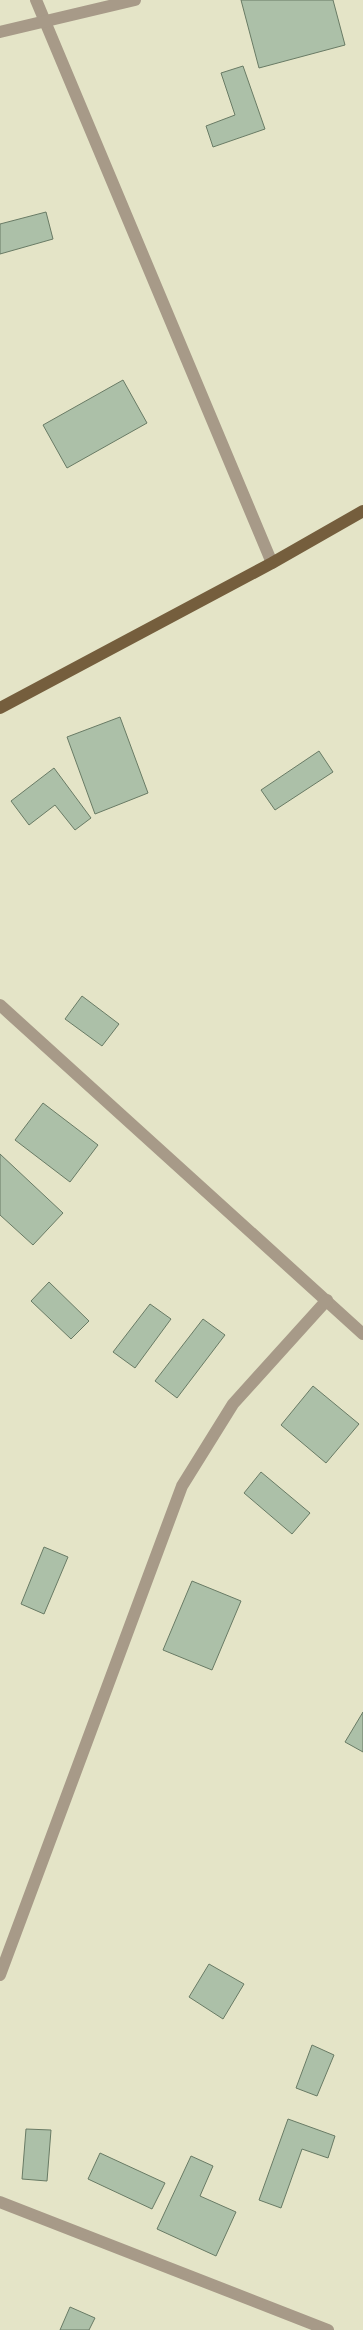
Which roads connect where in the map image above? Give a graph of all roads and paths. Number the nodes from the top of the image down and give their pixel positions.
1 (36, 0) edge
2 (135, 0) edge
3 (45, 22) junction
4 (0, 32) edge
5 (363, 511) edge
6 (272, 563) junction
7 (0, 708) edge
8 (0, 1004) edge
9 (327, 1300) junction
10 (363, 1334) edge
11 (0, 1976) edge
12 (0, 2202) edge
13 (328, 2330) edge

1 - 3 street
2 - 3 street
3 - 4 street
3 - 6 street
5 - 6 main road
6 - 7 main road
8 - 9 street
9 - 10 street
9 - 11 street
12 - 13 street

